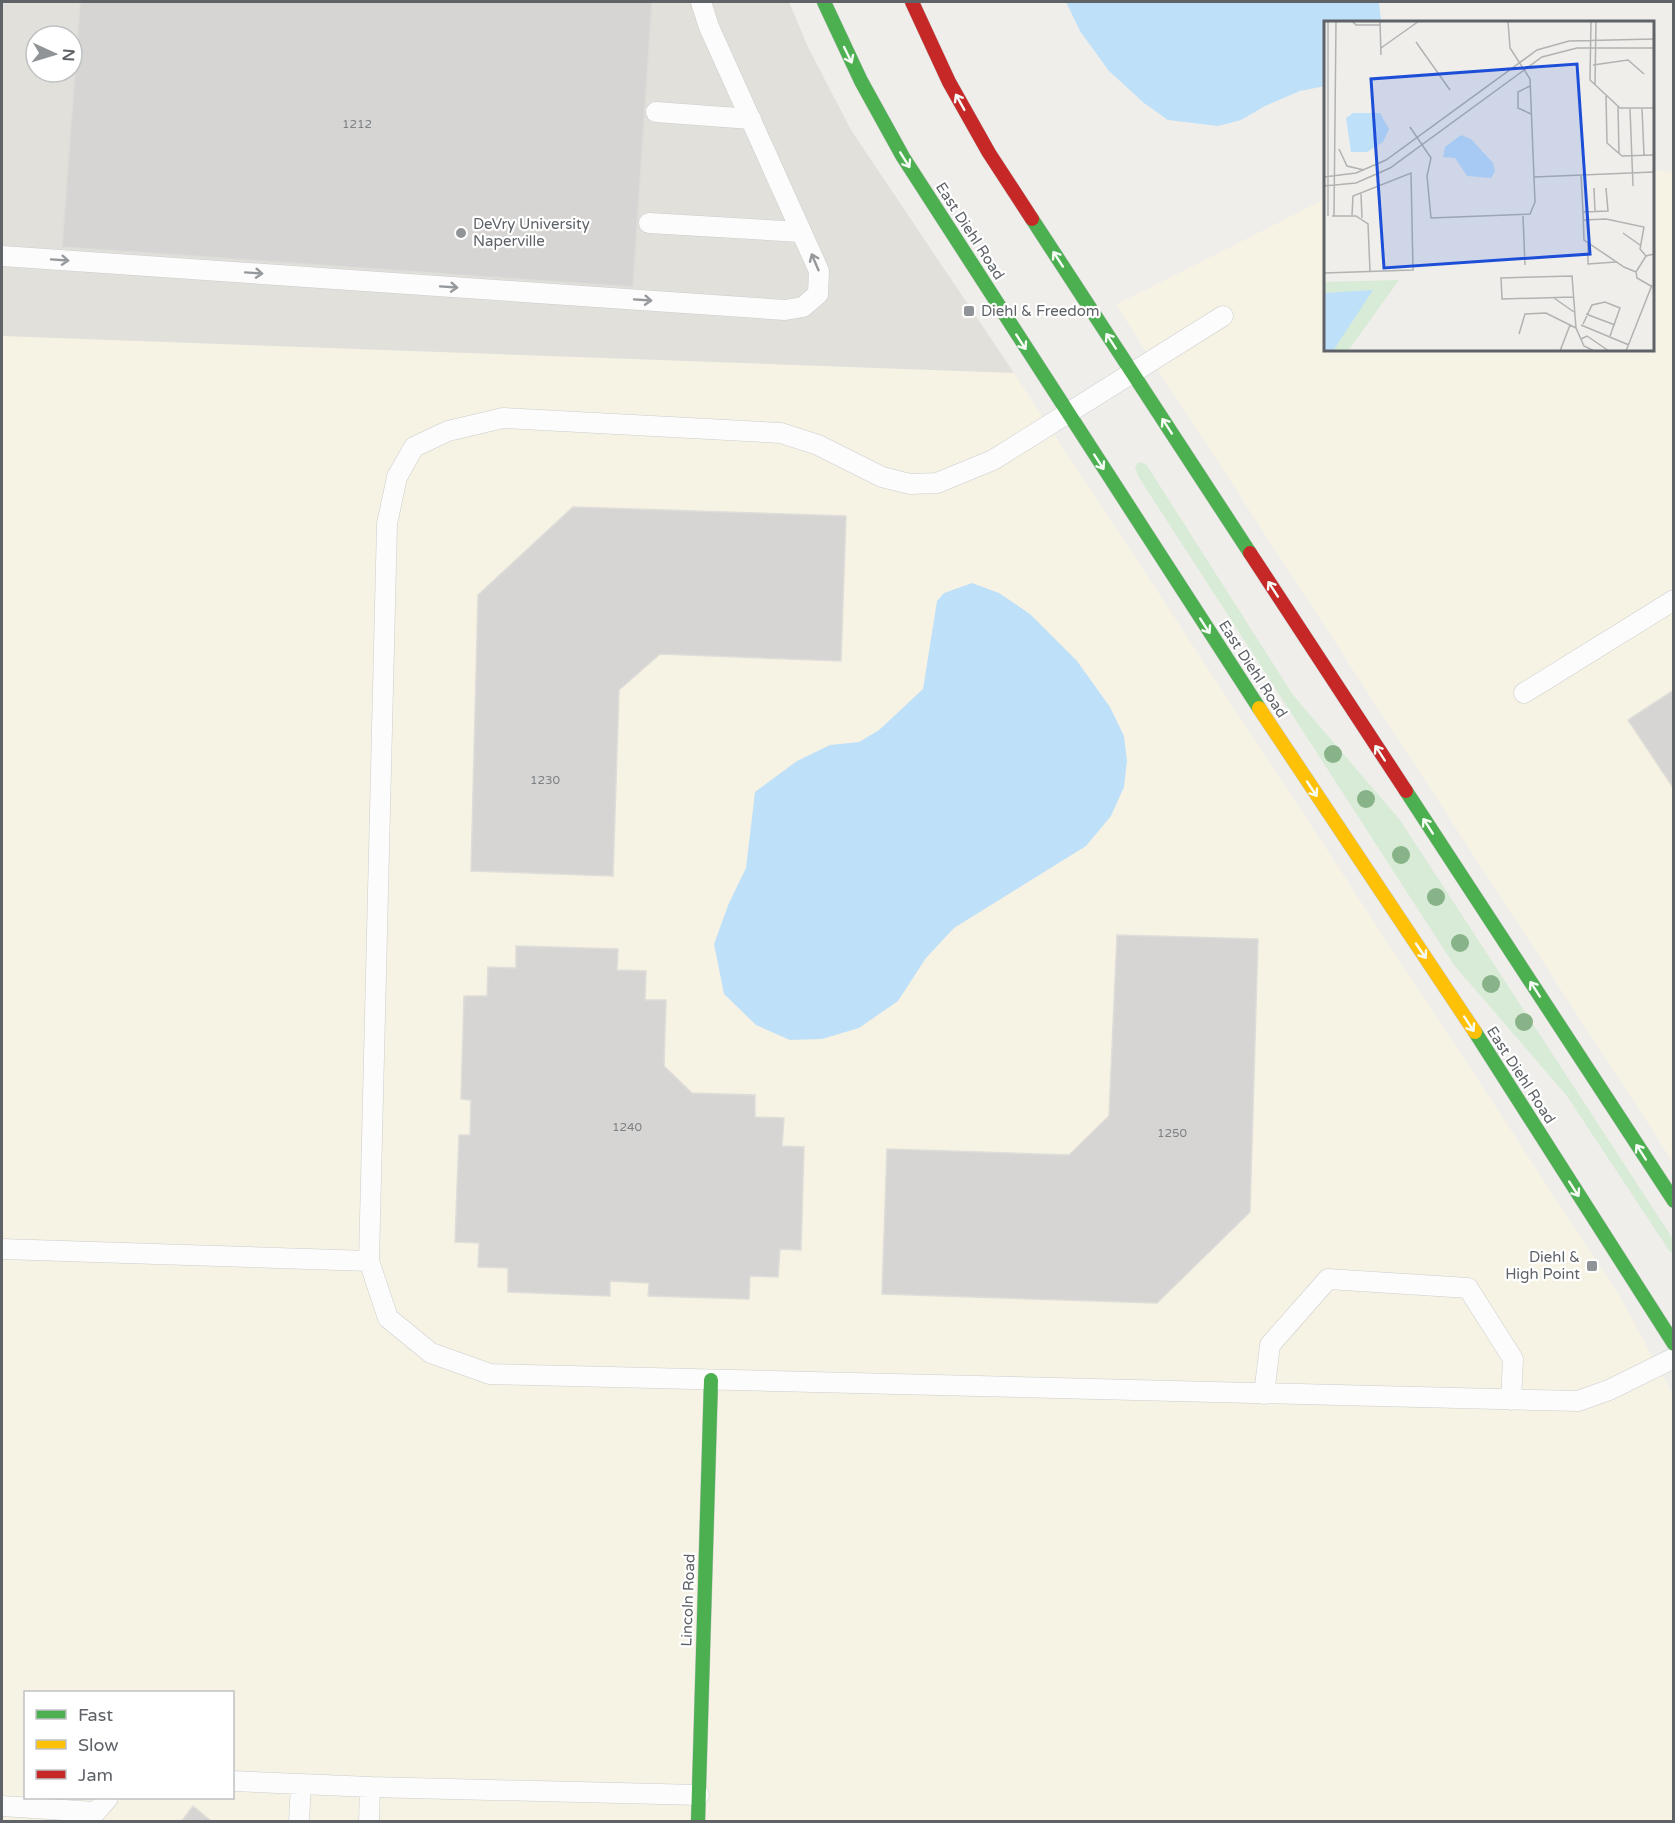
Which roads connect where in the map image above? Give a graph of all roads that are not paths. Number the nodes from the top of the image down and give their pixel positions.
1 (701, 2) edge
2 (825, 2) edge
3 (912, 2) edge
4 (656, 112) dead end
5 (751, 119) junction
6 (649, 223) dead end
7 (801, 232) junction
8 (2, 255) edge
9 (1224, 316) dead end
10 (1132, 373) junction
11 (1067, 413) junction
12 (1674, 600) edge
13 (1524, 693) dead end
14 (1674, 1201) edge
15 (2, 1249) edge
16 (369, 1261) junction
17 (1674, 1344) edge
18 (1674, 1358) edge
19 (711, 1380) junction
20 (1264, 1394) junction
21 (1511, 1400) junction
22 (234, 1781) edge
23 (300, 1784) junction
24 (370, 1787) junction
25 (699, 1795) junction
26 (2, 1806) edge
27 (97, 1810) edge
28 (299, 1821) edge
29 (369, 1821) edge
30 (698, 1821) edge

1 - 5 lane
2 -> 11 street, East Diehl Road
10 -> 3 street
4 - 5 lane
5 - 7 lane
6 - 7 lane
8 -> 7 lane
9 - 10 lane
10 - 11 lane
14 -> 10 street
11 - 16 lane
11 -> 17 street, East Diehl Road
12 - 13 lane
15 - 16 lane
16 - 19 lane
18 - 21 lane
19 - 20 lane
19 - 25 street, Lincoln Road
20 - 21 lane
20 - 21 lane
22 - 23 lane
23 - 24 lane
23 - 28 lane
24 - 25 lane
24 - 29 lane
25 - 30 street, Lincoln Road
26 - 27 lane

